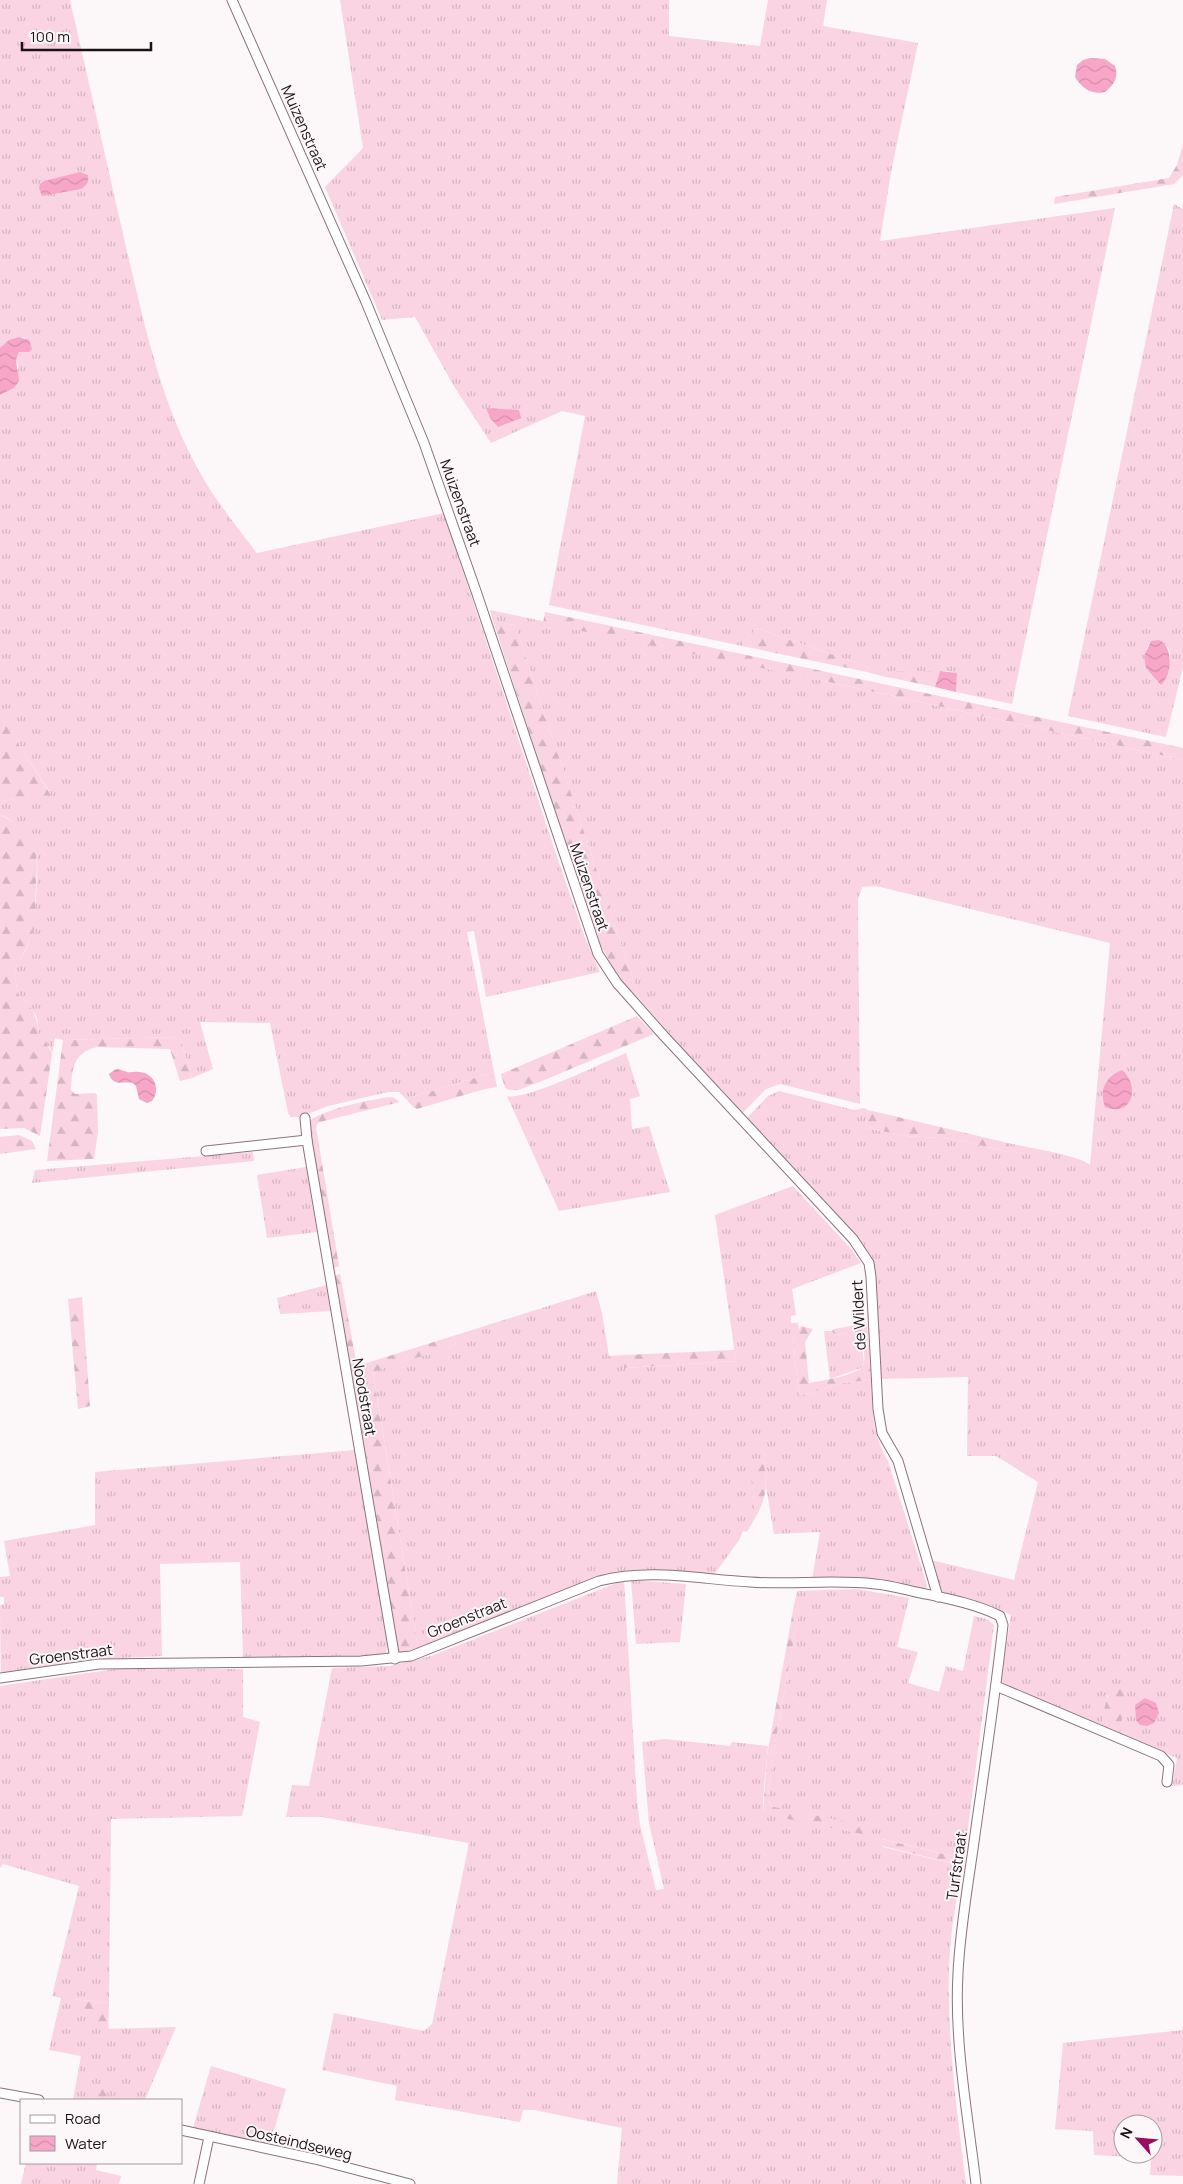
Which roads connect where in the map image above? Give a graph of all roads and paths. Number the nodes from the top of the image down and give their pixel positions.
1 (232, 0) edge
2 (647, 1017) joint
3 (305, 1118) dead end
4 (307, 1140) junction
5 (206, 1151) dead end
6 (938, 1597) junction
7 (395, 1659) junction
8 (0, 1678) edge
9 (996, 1686) junction
10 (1167, 1782) dead end
11 (0, 2093) edge
12 (33, 2099) edge
13 (182, 2130) edge
14 (209, 2137) junction
15 (199, 2184) edge
16 (410, 2184) edge
17 (976, 2184) edge

1 - 2 street, Muizenstraat
2 - 6 street, de Wildert
3 - 4 street, Noodstraat
4 - 5 street
4 - 7 street, Noodstraat
6 - 7 street, Groenstraat
6 - 9 street, Turfstraat
7 - 8 street, Groenstraat
9 - 10 street
9 - 17 street, Turfstraat
11 - 12 street
13 - 14 street, Oosteindseweg
14 - 15 street
14 - 16 street, Oosteindseweg

